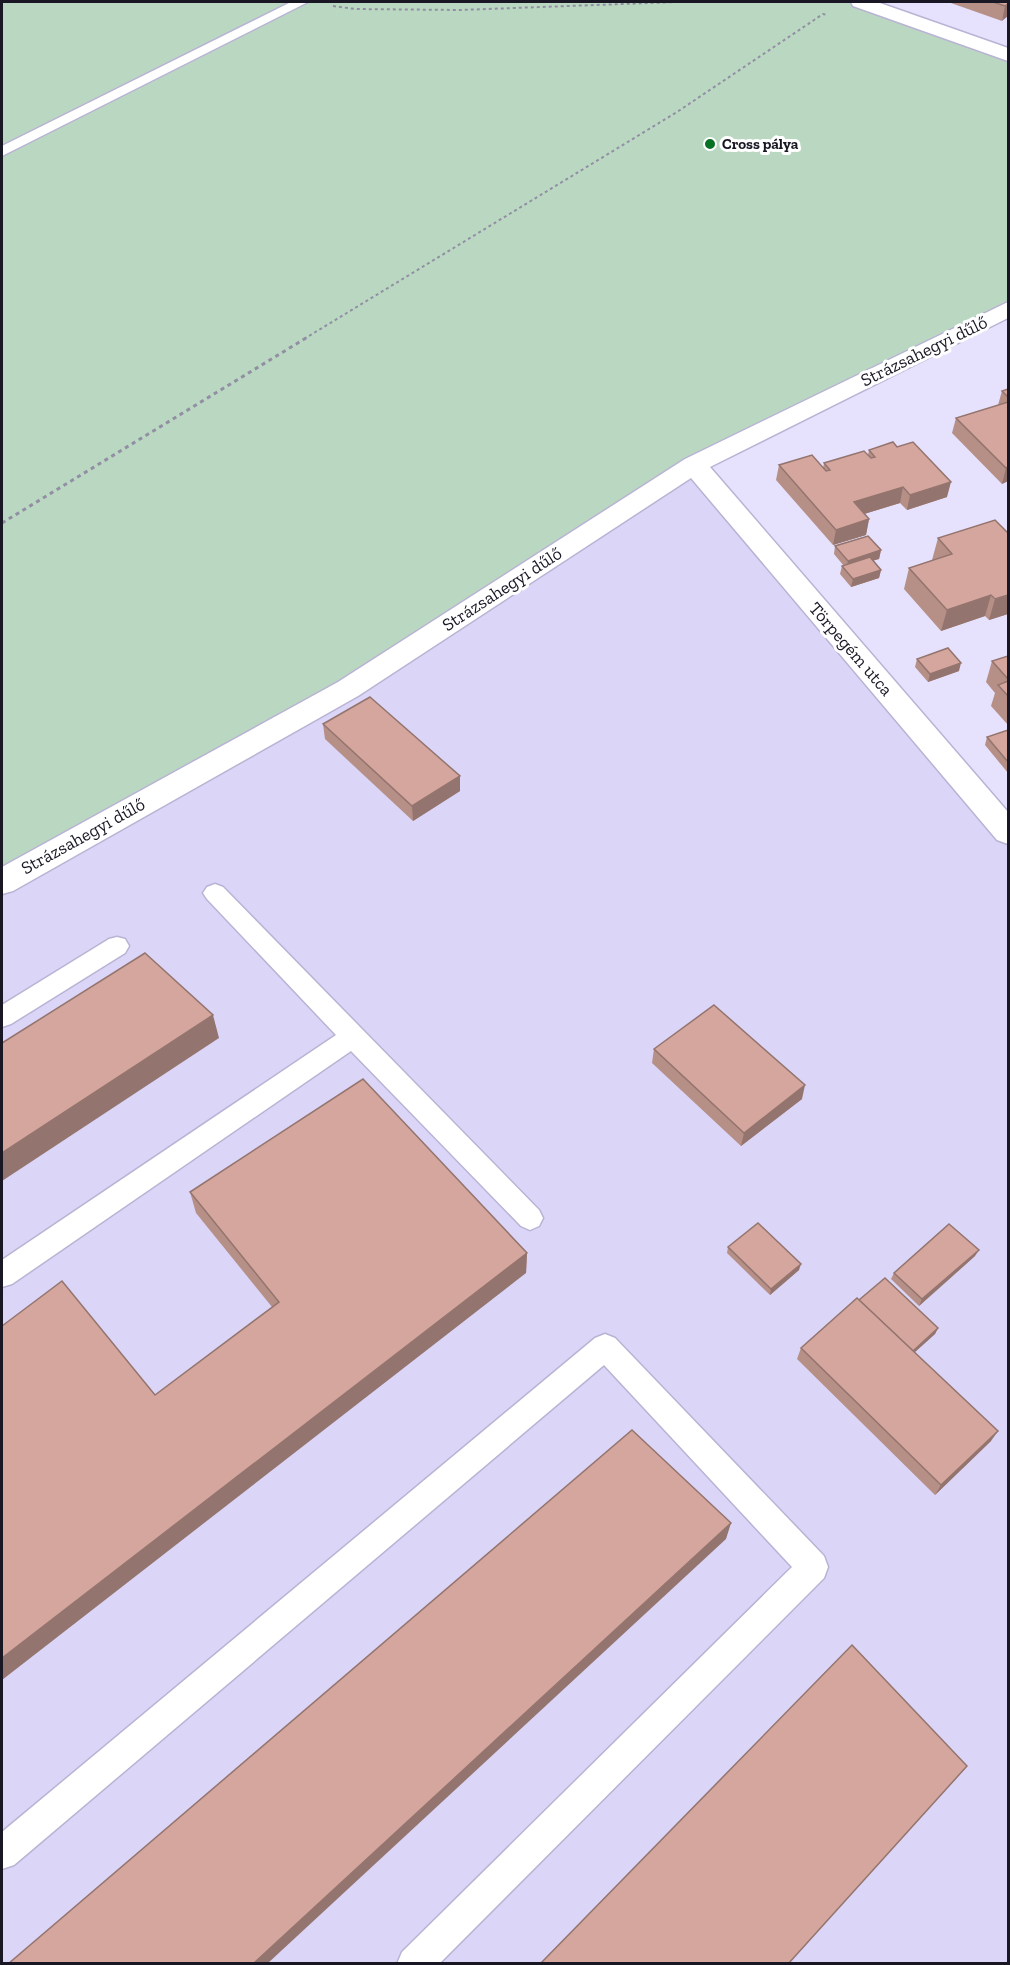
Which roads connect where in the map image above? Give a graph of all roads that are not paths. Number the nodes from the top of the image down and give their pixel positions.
1 (301, 2) edge
2 (860, 2) edge
3 (1008, 55) edge
4 (2, 152) edge
5 (1008, 309) edge
6 (694, 465) junction
7 (1008, 832) edge
8 (2, 882) edge
9 (215, 893) dead end
10 (117, 945) dead end
11 (2, 1017) edge
12 (353, 1037) junction
13 (530, 1218) dead end
14 (2, 1275) edge
15 (2, 1853) edge
16 (414, 1964) edge

1 - 4 lane
2 - 3 street
5 - 6 street, Strázsahegyi dűlő
6 - 7 street, Törpegém utca
6 - 8 street, Strázsahegyi dűlő
9 - 12 lane
10 - 11 lane
12 - 13 lane
12 - 14 lane
15 - 16 lane

